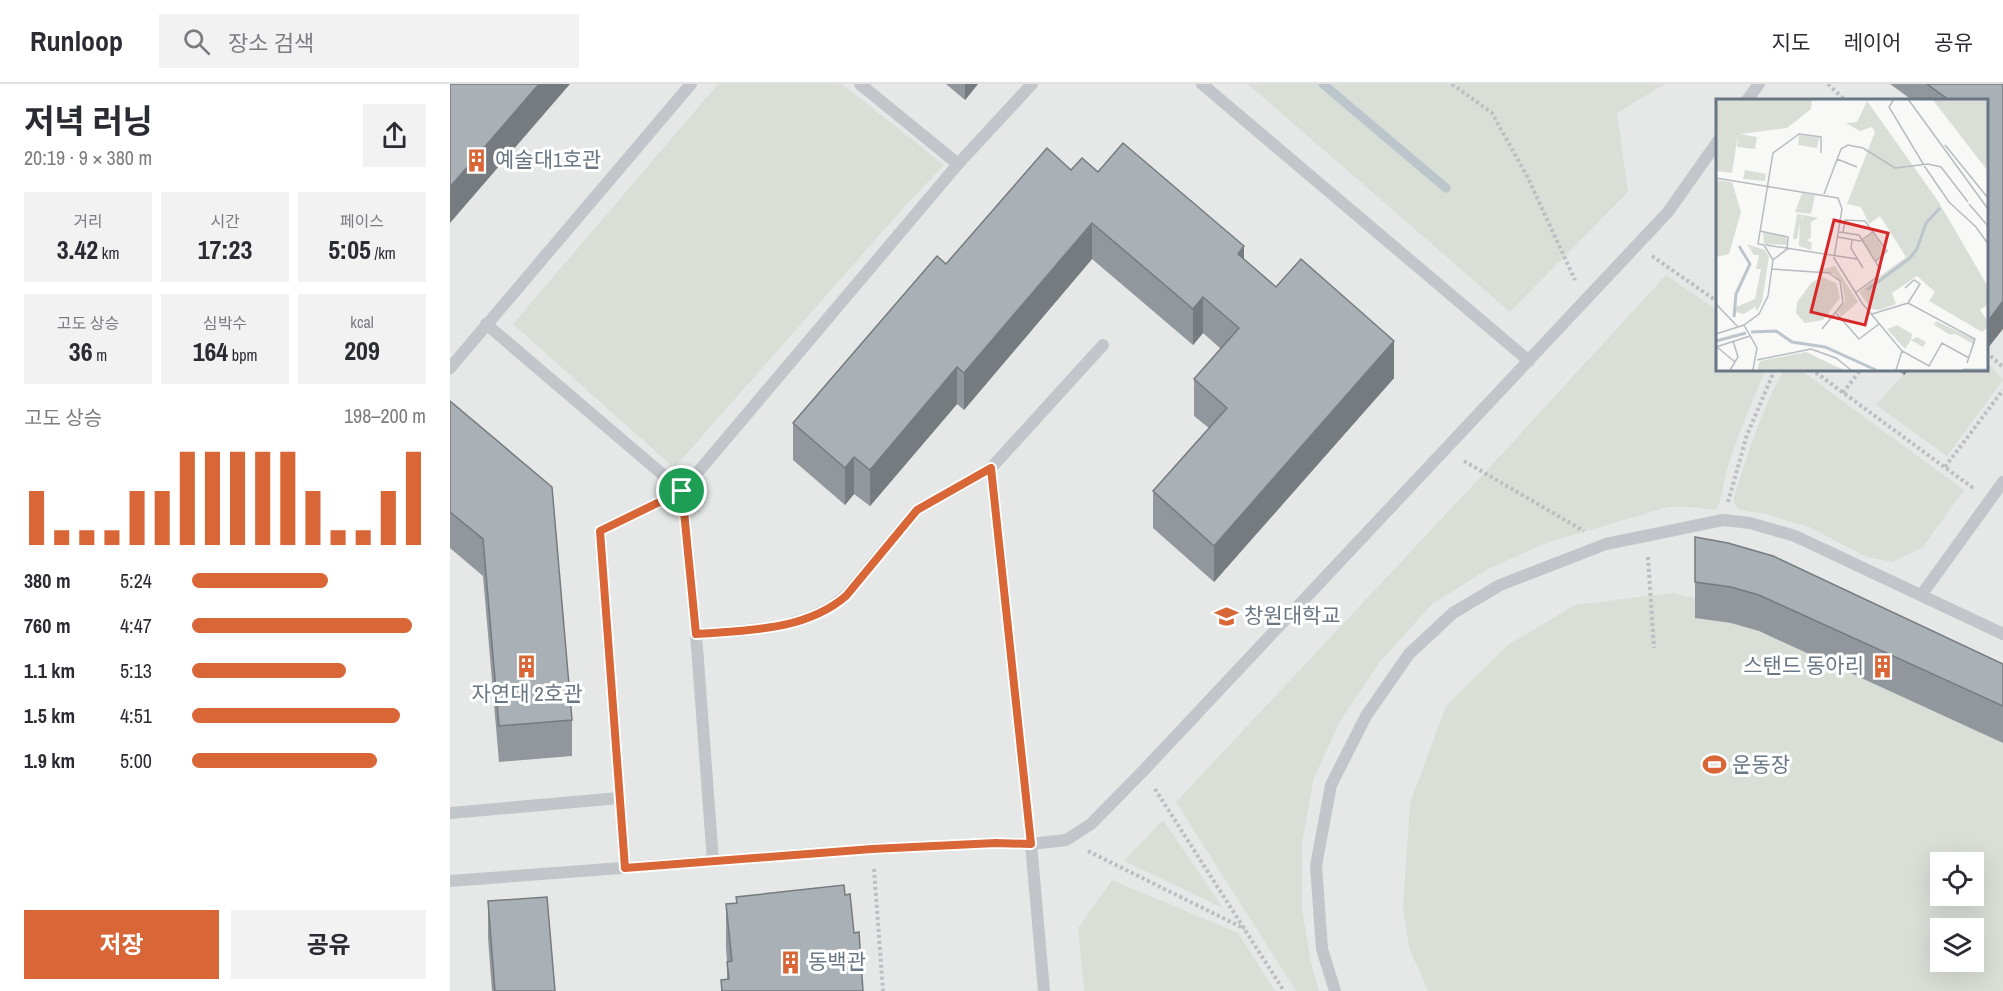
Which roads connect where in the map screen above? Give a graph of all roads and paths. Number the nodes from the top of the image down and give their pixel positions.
1 (691, 84) edge
2 (860, 84) edge
3 (1032, 84) edge
4 (1202, 84) edge
5 (1452, 84) edge
6 (1759, 84) edge
7 (1828, 84) edge
8 (1748, 99) edge
9 (1844, 99) edge
10 (1716, 144) edge
11 (958, 164) junction
12 (1637, 245) junction
13 (1585, 301) junction
14 (1716, 301) edge
15 (486, 324) junction
16 (1103, 345) dead end
17 (1988, 354) edge
18 (1529, 361) junction
19 (2003, 367) edge
20 (450, 368) edge
21 (1775, 370) edge
22 (1812, 370) edge
23 (1860, 370) edge
24 (2003, 390) edge
25 (1843, 393) junction
26 (1445, 450) junction
27 (1945, 467) junction
28 (991, 468) junction
29 (2003, 482) edge
30 (682, 491) junction
31 (1990, 501) junction
32 (1723, 520) junction
33 (1647, 535) junction
34 (1606, 544) junction
35 (1922, 594) junction
36 (696, 634) junction
37 (2003, 634) edge
38 (1654, 648) dead end
39 (1144, 770) junction
40 (619, 798) junction
41 (450, 813) edge
42 (1065, 840) junction
43 (1031, 844) junction
44 (872, 849) junction
45 (713, 861) junction
46 (625, 868) junction
47 (450, 882) edge
48 (1245, 929) junction
49 (883, 991) edge
50 (1044, 991) edge
51 (1284, 991) edge
52 (1335, 991) edge

1 - 15 lane
2 - 11 lane
3 - 11 lane
4 - 18 lane
5 - 13 path
6 - 8 lane
7 - 9 path
10 - 12 lane
11 - 30 lane
12 - 13 lane
12 - 14 path
13 - 18 lane
15 - 20 lane
15 - 30 lane
16 - 28 lane
17 - 19 path
18 - 26 lane
21 - 32 path
22 - 25 path
23 - 25 path
24 - 27 path
25 - 27 path
26 - 34 path
26 - 39 lane
27 - 31 path
28 - 36 lane
28 - 43 lane
29 - 31 lane
30 - 36 lane
30 - 40 lane
31 - 35 lane
32 - 33 lane
32 - 35 lane
33 - 34 lane
33 - 38 path
34 - 52 lane
35 - 37 lane
36 - 45 lane
39 - 42 lane
39 - 48 path
40 - 41 lane
40 - 46 lane
42 - 43 lane
42 - 48 path
43 - 44 lane
43 - 50 lane
44 - 45 lane
44 - 49 path
45 - 46 lane
46 - 47 lane
48 - 51 path

